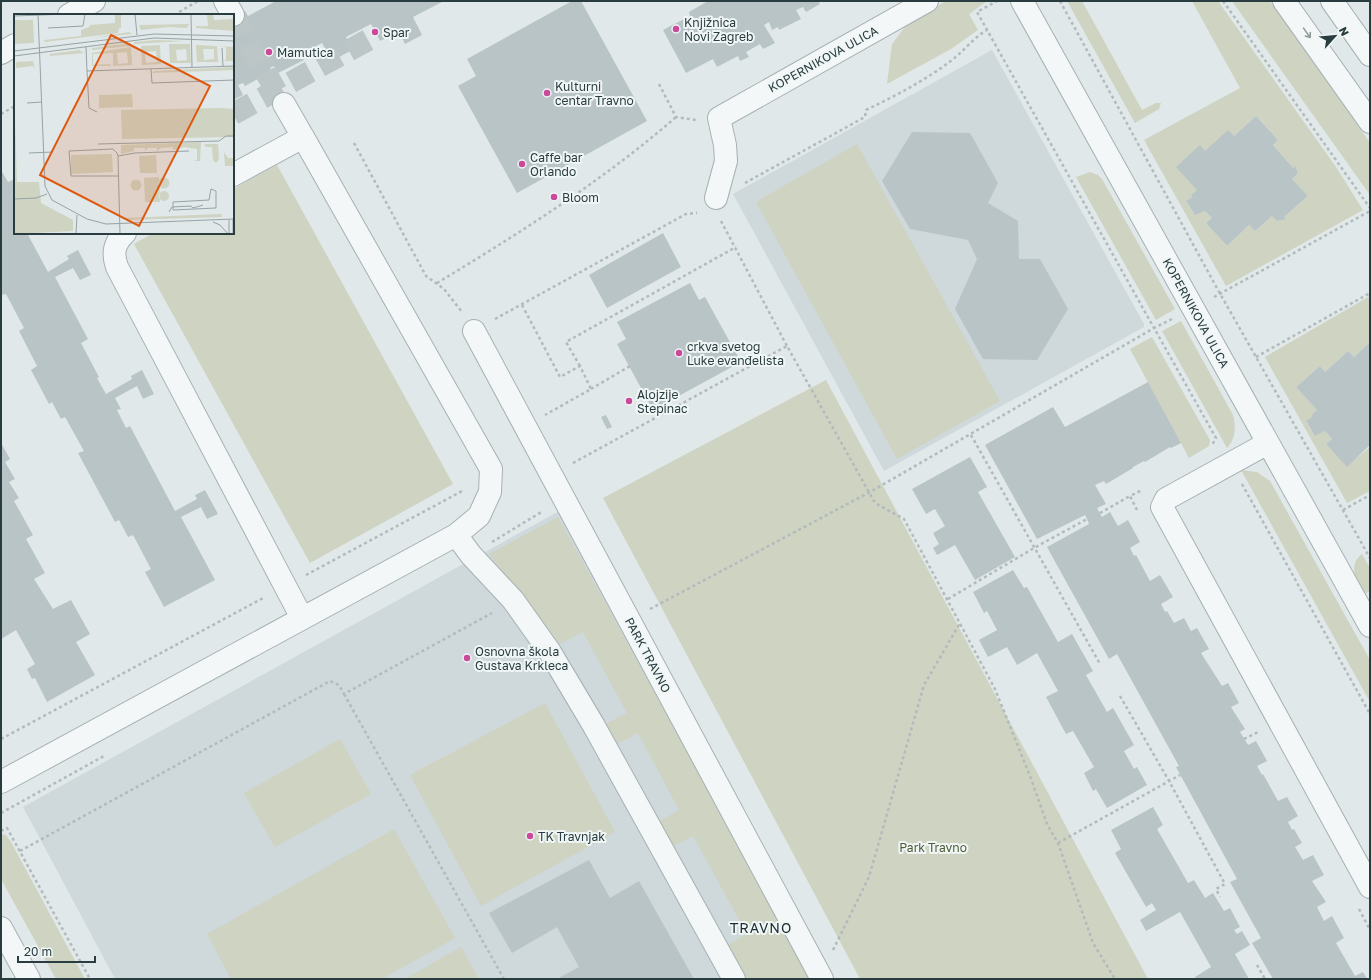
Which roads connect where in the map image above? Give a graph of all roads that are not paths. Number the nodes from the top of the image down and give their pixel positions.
1 (94, 1) edge
2 (225, 1) edge
3 (927, 1) edge
4 (1022, 1) edge
5 (1284, 1) edge
6 (1332, 1) edge
7 (71, 14) edge
8 (232, 14) edge
9 (14, 46) edge
10 (1, 52) edge
11 (1370, 55) edge
12 (284, 104) tunnel mouth
13 (1370, 122) edge
14 (303, 137) junction
15 (234, 174) edge
16 (716, 205) road end
17 (124, 234) edge
18 (474, 331) road end
19 (1268, 443) junction
20 (456, 534) junction
21 (302, 618) junction
22 (1370, 626) edge
23 (1, 782) edge
24 (1370, 887) edge
25 (1, 928) edge
26 (821, 977) edge
27 (29, 979) edge
28 (734, 979) edge

1 - 7 street
2 - 8 street
3 - 16 street, KOPERNIKOVA ULICA
4 - 19 street, KOPERNIKOVA ULICA
5 -> 13 street
6 - 11 street
9 - 10 street
12 - 14 street
14 - 15 street
14 - 20 street
17 - 21 street
18 - 26 street, PARK TRAVNO
19 - 22 street, KOPERNIKOVA ULICA
19 - 24 street
20 - 21 street
20 - 28 street
21 - 23 street
25 - 27 street

